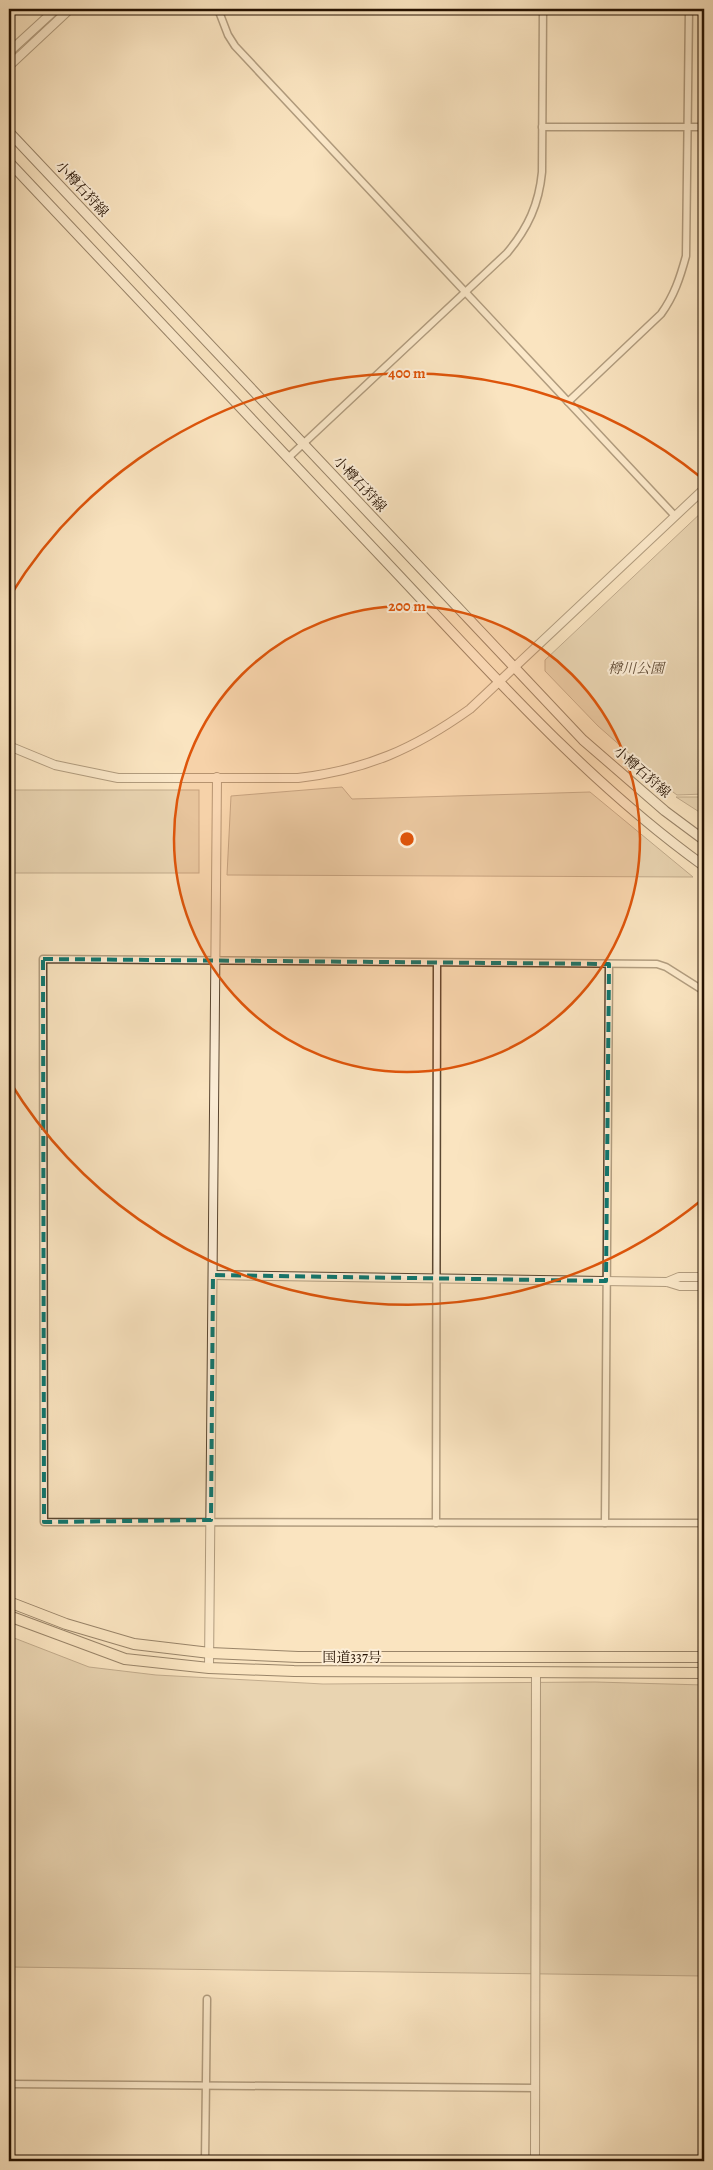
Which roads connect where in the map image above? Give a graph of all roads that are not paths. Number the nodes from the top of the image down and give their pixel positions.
1 (56, 9) edge
2 (70, 9) edge
3 (218, 9) edge
4 (543, 9) edge
5 (689, 9) edge
6 (9, 52) edge
7 (9, 66) edge
8 (542, 127) junction
9 (687, 127) junction
10 (704, 127) edge
11 (9, 132) edge
12 (9, 162) edge
13 (465, 292) junction
14 (568, 402) junction
15 (303, 444) junction
16 (288, 458) junction
17 (704, 489) edge
18 (675, 516) junction
19 (514, 667) junction
20 (500, 682) junction
21 (9, 746) edge
22 (217, 777) junction
23 (704, 840) edge
24 (704, 866) edge
25 (215, 961) junction
26 (437, 963) junction
27 (609, 964) junction
28 (704, 991) edge
29 (213, 1275) junction
30 (704, 1277) edge
31 (435, 1278) junction
32 (606, 1281) junction
33 (667, 1282) junction
34 (704, 1286) edge
35 (211, 1520) junction
36 (436, 1523) junction
37 (605, 1523) junction
38 (704, 1524) edge
39 (9, 1602) edge
40 (9, 1616) edge
41 (210, 1653) junction
42 (536, 1656) junction
43 (704, 1657) edge
44 (209, 1668) junction
45 (536, 1672) junction
46 (704, 1673) edge
47 (207, 1999) dead end
48 (9, 2084) edge
49 (207, 2086) junction
50 (535, 2088) junction
51 (206, 2161) edge
52 (534, 2161) edge

1 - 6 street
2 - 7 street
3 - 13 street
4 - 8 street
5 - 9 street
8 - 9 street
8 - 13 street
9 - 10 street
9 - 14 street
11 - 15 main road, 小樽石狩線
12 - 16 main road
13 - 14 street
13 - 15 street
14 - 18 street
15 - 16 street
15 - 19 main road, 小樽石狩線
16 - 20 main road
17 - 18 street
18 - 19 street
19 - 20 street
19 - 23 main road, 小樽石狩線
20 - 22 street
20 - 24 main road
21 - 22 street
22 - 25 street
25 - 26 street
25 - 29 street
25 - 35 street
26 - 27 street
26 - 31 street
27 - 28 street
27 - 32 street
29 - 31 street
29 - 35 street
30 - 33 street
31 - 32 street
31 - 36 street
32 - 33 street
32 - 37 street
33 - 34 street
35 - 36 street
35 - 41 street
36 - 37 street
37 - 38 street
39 - 41 highway, 国道337号
40 - 44 highway, 国道337号
41 - 42 highway, 国道337号
41 - 44 street
42 - 43 highway, 国道337号
42 - 45 street
44 - 45 highway, 国道337号
45 - 46 highway, 国道337号
45 - 50 street
47 - 49 street
48 - 49 street
49 - 50 street
49 - 51 street
50 - 52 street

